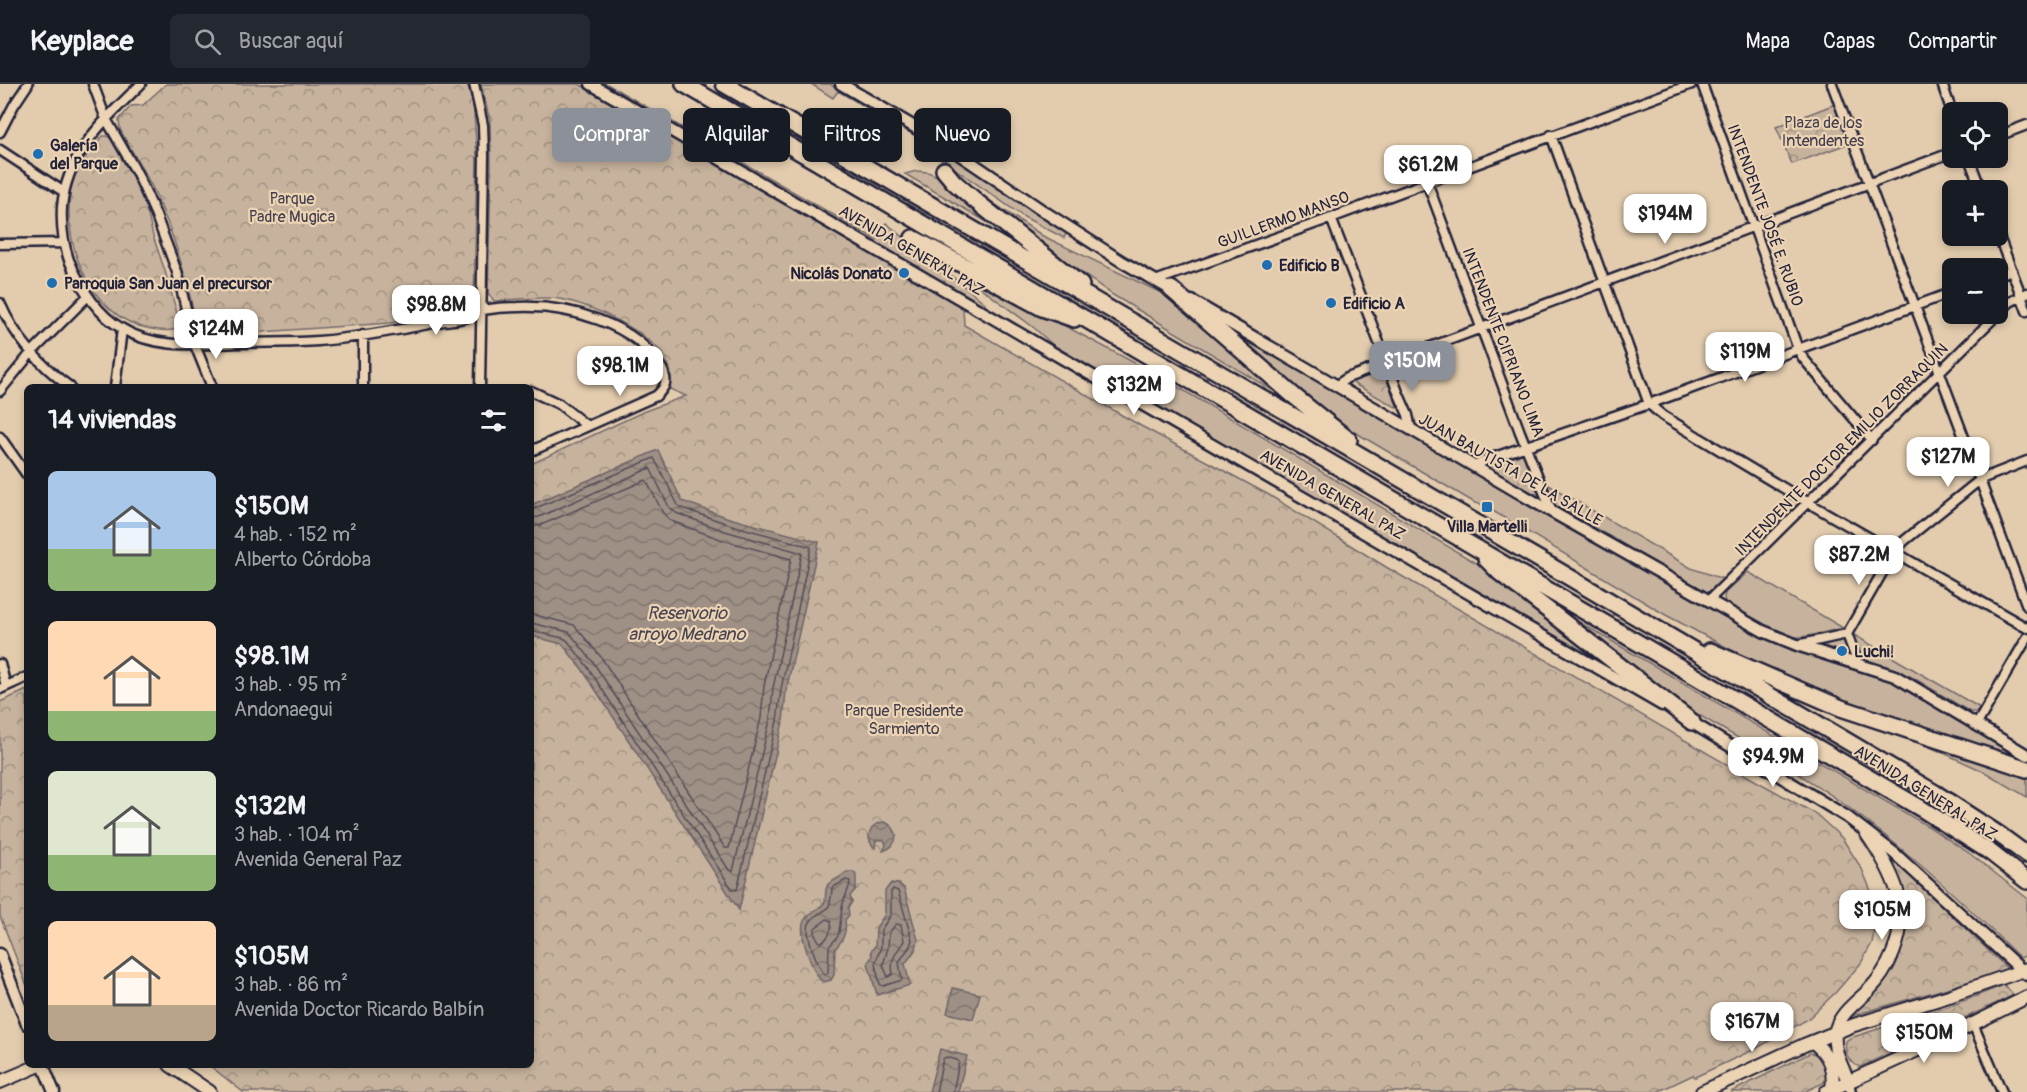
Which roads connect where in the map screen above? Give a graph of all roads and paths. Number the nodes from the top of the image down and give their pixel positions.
1 (28, 84) edge
2 (93, 84) edge
3 (141, 84) edge
4 (474, 84) edge
5 (591, 84) edge
6 (684, 84) edge
7 (724, 84) edge
8 (841, 84) edge
9 (1692, 84) edge
10 (1702, 84) edge
11 (1832, 84) edge
12 (1941, 84) edge
13 (1948, 102) edge
14 (106, 119) junction
15 (2027, 125) edge
16 (0, 132) edge
17 (2008, 132) edge
18 (1551, 135) junction
19 (0, 150) edge
20 (1942, 156) edge
21 (944, 170) dead end
22 (1427, 182) junction
23 (1869, 183) junction
24 (64, 192) junction
25 (1331, 218) junction
26 (1755, 226) junction
27 (913, 238) dead end
28 (64, 243) junction
29 (0, 244) edge
30 (2003, 246) edge
31 (2012, 270) junction
32 (2008, 271) edge
33 (1155, 280) junction
34 (1604, 282) junction
35 (1171, 289) junction
36 (2024, 294) edge
37 (88, 296) junction
38 (1942, 296) edge
39 (0, 303) edge
40 (1916, 306) junction
41 (480, 310) junction
42 (1111, 310) junction
43 (2027, 311) edge
44 (1482, 328) junction
45 (122, 329) junction
46 (1108, 332) junction
47 (363, 335) junction
48 (195, 345) junction
49 (1798, 349) junction
50 (31, 353) junction
51 (1387, 364) junction
52 (1939, 374) junction
53 (67, 384) edge
54 (115, 384) edge
55 (212, 384) edge
56 (363, 384) edge
57 (480, 384) edge
58 (1337, 385) junction
59 (0, 391) edge
60 (534, 392) edge
61 (1649, 404) junction
62 (587, 426) junction
63 (1411, 429) junction
64 (0, 437) edge
65 (1872, 440) junction
66 (1527, 447) junction
67 (534, 450) edge
68 (2027, 461) edge
69 (1475, 466) junction
70 (24, 471) edge
71 (1394, 475) junction
72 (1981, 479) junction
73 (1807, 502) junction
74 (1552, 512) junction
75 (1467, 541) junction
76 (1894, 552) junction
77 (1708, 600) junction
78 (2027, 606) edge
79 (1644, 622) junction
80 (2027, 628) edge
81 (1847, 634) junction
82 (2027, 639) edge
83 (1797, 645) junction
84 (0, 664) edge
85 (1858, 664) junction
86 (24, 678) edge
87 (3, 688) edge
88 (1692, 722) junction
89 (1977, 724) junction
90 (2027, 755) edge
91 (2027, 769) edge
92 (1867, 834) junction
93 (2027, 855) edge
94 (2027, 881) edge
95 (0, 954) edge
96 (2026, 972) edge
97 (2027, 997) edge
98 (24, 1016) edge
99 (1973, 1024) junction
100 (1835, 1033) junction
101 (1813, 1042) junction
102 (34, 1068) edge
103 (42, 1068) edge
104 (174, 1068) edge
105 (0, 1082) edge
106 (1850, 1087) edge
107 (1829, 1090) edge
108 (54, 1092) edge
109 (210, 1092) edge
110 (1702, 1092) edge
111 (2002, 1092) edge

1 - 16 street
2 - 14 street
3 - 14 street
4 - 41 street
5 - 88 street, AVENIDA GENERAL PAZ
6 - 46 highway, AVENIDA GENERAL PAZ
7 - 42 highway, AVENIDA GENERAL PAZ
8 - 33 street, JUAN BAUTISTA DE LA SALLE
9 - 18 street, GUILLERMO MANSO
10 - 26 street, INTENDENTE JOSÉ E. RUBIO
11 - 23 street
12 - 13 street
14 - 24 street
14 - 48 street
15 - 17 street
18 - 22 street, GUILLERMO MANSO
18 - 34 street
19 - 24 street
20 - 23 street
21 - 42 highway
22 - 25 street, GUILLERMO MANSO
22 - 44 street, INTENDENTE CIPRIANO LIMA
23 - 26 street
23 - 40 street
24 - 28 street
25 - 33 street, GUILLERMO MANSO
25 - 51 street
26 - 34 street
26 - 49 street, INTENDENTE JOSÉ E. RUBIO
27 - 46 highway
28 - 29 street
28 - 37 street
30 - 31 street
31 - 32 street
31 - 36 street
33 - 35 street, JUAN BAUTISTA DE LA SALLE
34 - 44 street
34 - 61 street
35 - 58 street, JUAN BAUTISTA DE LA SALLE
35 - 71 highway
36 - 43 street
36 - 52 street, INTENDENTE DOCTOR EMILIO ZORRAQUIN
37 - 45 street
37 - 50 street
38 - 40 street
39 - 50 street
40 - 49 street
40 - 52 street
41 - 47 street
41 - 57 street
41 - 62 street
42 - 71 highway, AVENIDA GENERAL PAZ
44 - 51 street
44 - 66 street, INTENDENTE CIPRIANO LIMA
45 - 48 street
45 - 54 street
46 - 75 highway, AVENIDA GENERAL PAZ
47 - 48 street
47 - 56 street
48 - 55 street
49 - 61 street
49 - 65 street, INTENDENTE JOSÉ E. RUBIO
50 - 53 street
50 - 59 street
51 - 58 street
51 - 63 street
52 - 65 street, INTENDENTE DOCTOR EMILIO ZORRAQUIN
52 - 72 street
58 - 63 street, JUAN BAUTISTA DE LA SALLE
60 - 62 street
61 - 66 street
61 - 73 street
62 - 67 street
63 - 69 street, JUAN BAUTISTA DE LA SALLE
64 - 70 street
65 - 73 street, INTENDENTE DOCTOR EMILIO ZORRAQUIN
66 - 69 street
66 - 74 street, INTENDENTE CIPRIANO LIMA
68 - 72 street
69 - 74 street, JUAN BAUTISTA DE LA SALLE
71 - 79 highway, AVENIDA GENERAL PAZ
72 - 76 street
72 - 78 street
73 - 76 street
73 - 77 street, INTENDENTE DOCTOR EMILIO ZORRAQUIN
74 - 77 street, JUAN BAUTISTA DE LA SALLE
75 - 88 highway
75 - 94 highway, AVENIDA GENERAL PAZ
76 - 80 street
76 - 81 street
77 - 83 street, JUAN BAUTISTA DE LA SALLE
79 - 91 highway
79 - 93 highway, AVENIDA GENERAL PAZ
81 - 83 street
81 - 85 street
82 - 89 street
83 - 85 street, JUAN BAUTISTA DE LA SALLE
84 - 87 street
85 - 89 street, JUAN BAUTISTA DE LA SALLE
86 - 87 street
88 - 92 street, AVENIDA GENERAL PAZ
89 - 90 street, JUAN BAUTISTA DE LA SALLE
92 - 96 street, AVENIDA GENERAL PAZ
92 - 100 main road
95 - 98 street
96 - 100 main road
97 - 99 main road
99 - 106 main road
99 - 111 street
100 - 101 main road
100 - 106 main road
101 - 107 main road
101 - 110 main road
102 - 105 main road
103 - 108 street
104 - 109 main road
106 - 107 main road

